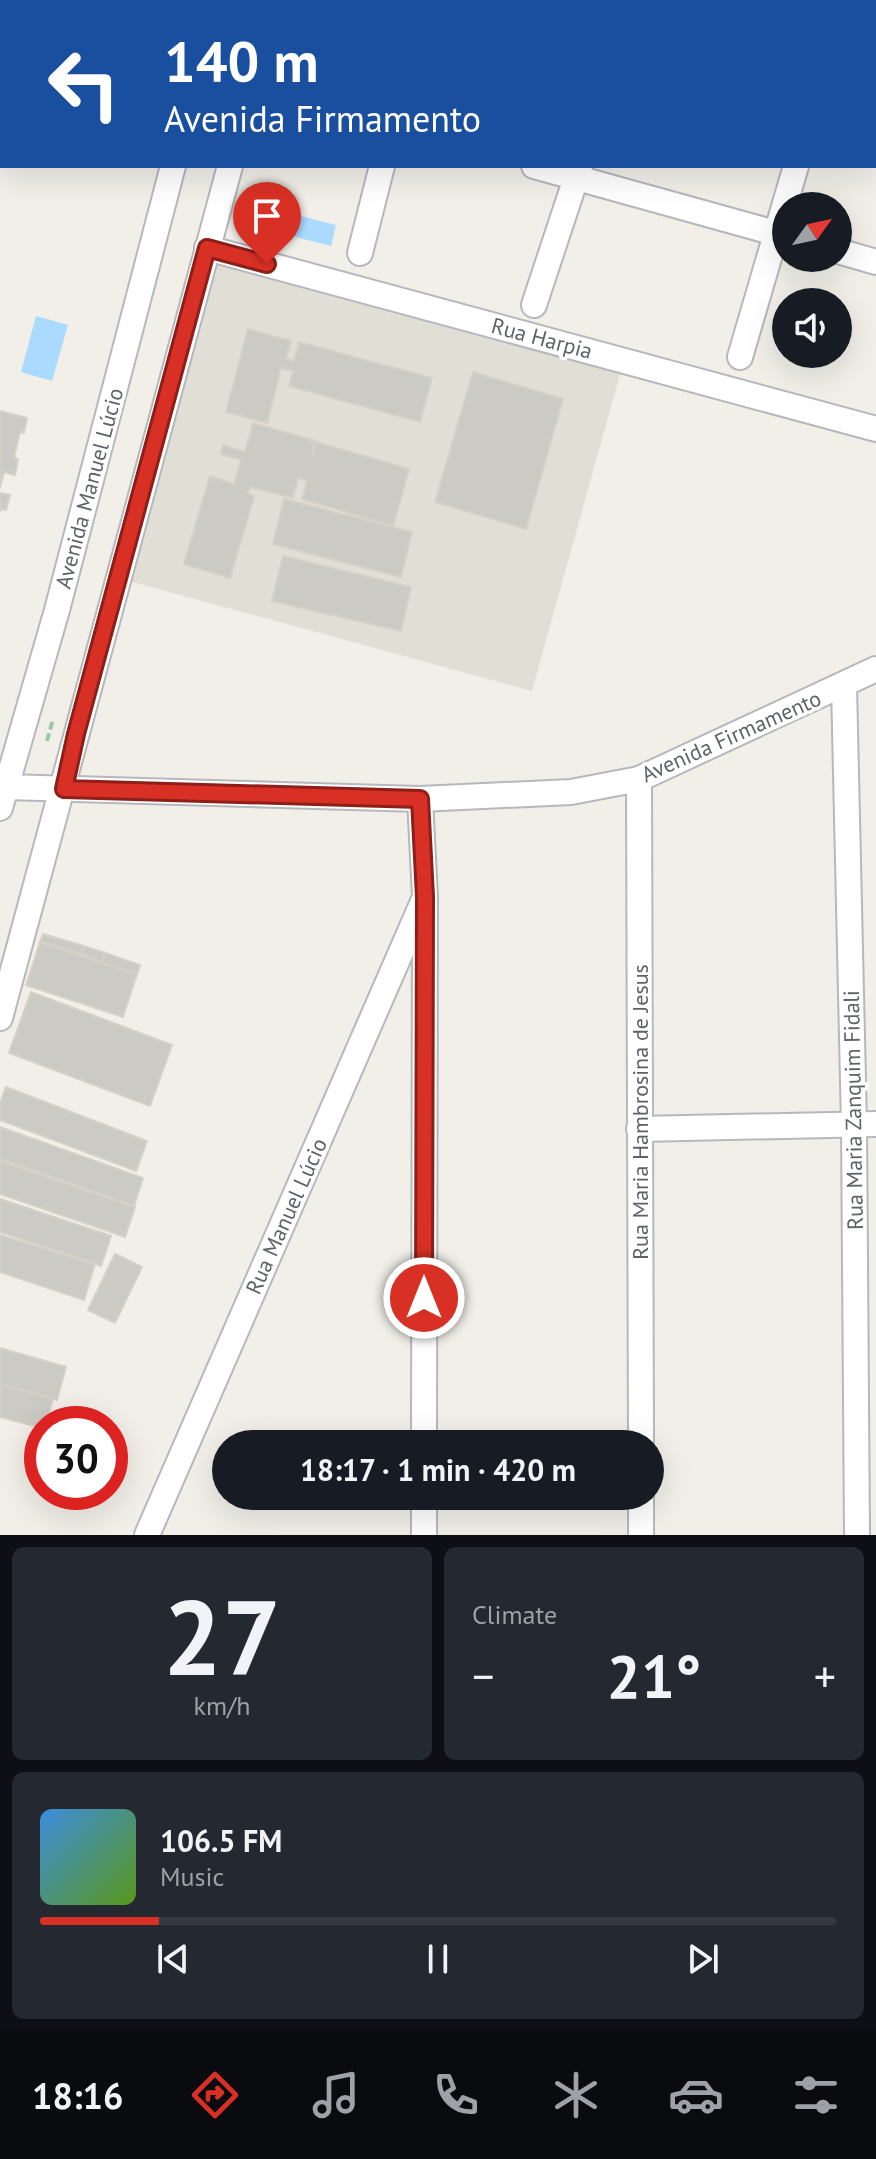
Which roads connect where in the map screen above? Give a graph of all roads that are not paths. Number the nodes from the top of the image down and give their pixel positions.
1 (172, 168) edge
2 (229, 168) edge
3 (381, 168) edge
4 (547, 168) edge
5 (796, 168) edge
6 (579, 173) edge
7 (790, 192) edge
8 (772, 232) edge
9 (207, 248) junction
10 (360, 253) dead end
11 (852, 255) edge
12 (772, 262) edge
13 (876, 262) edge
14 (534, 305) dead end
15 (740, 357) dead end
16 (876, 429) edge
17 (876, 669) edge
18 (844, 685) junction
19 (639, 779) junction
20 (64, 789) junction
21 (3, 798) edge
22 (420, 799) junction
23 (425, 897) junction
24 (10, 947) edge
25 (0, 1018) edge
26 (865, 1125) edge
27 (639, 1129) junction
28 (424, 1430) edge
29 (641, 1430) edge
30 (424, 1510) edge
31 (641, 1510) edge
32 (147, 1535) edge
33 (424, 1535) edge
34 (641, 1535) edge
35 (857, 1535) edge

1 - 21 street, Avenida Manuel Lúcio
2 - 9 street
3 - 10 street
4 - 6 street
5 - 7 street
6 - 8 street
6 - 14 street
9 - 16 street, Rua Harpia
9 - 20 street
11 - 13 street
12 - 15 street
17 - 18 street, Avenida Firmamento
18 - 19 street, Avenida Firmamento
18 - 26 street, Rua Maria Zanquim Fidali
19 - 22 street, Avenida Firmamento
19 - 27 street, Rua Maria Hambrosina de Jesus
20 - 21 street, Avenida Firmamento
20 - 22 street, Avenida Firmamento
20 - 24 street
22 - 23 street
23 - 28 street
23 - 32 street, Rua Manuel Lúcio
24 - 25 street
26 - 27 street
26 - 35 street, Rua Maria Zanquim Fidali
27 - 29 street, Rua Maria Hambrosina de Jesus
30 - 33 street
31 - 34 street

